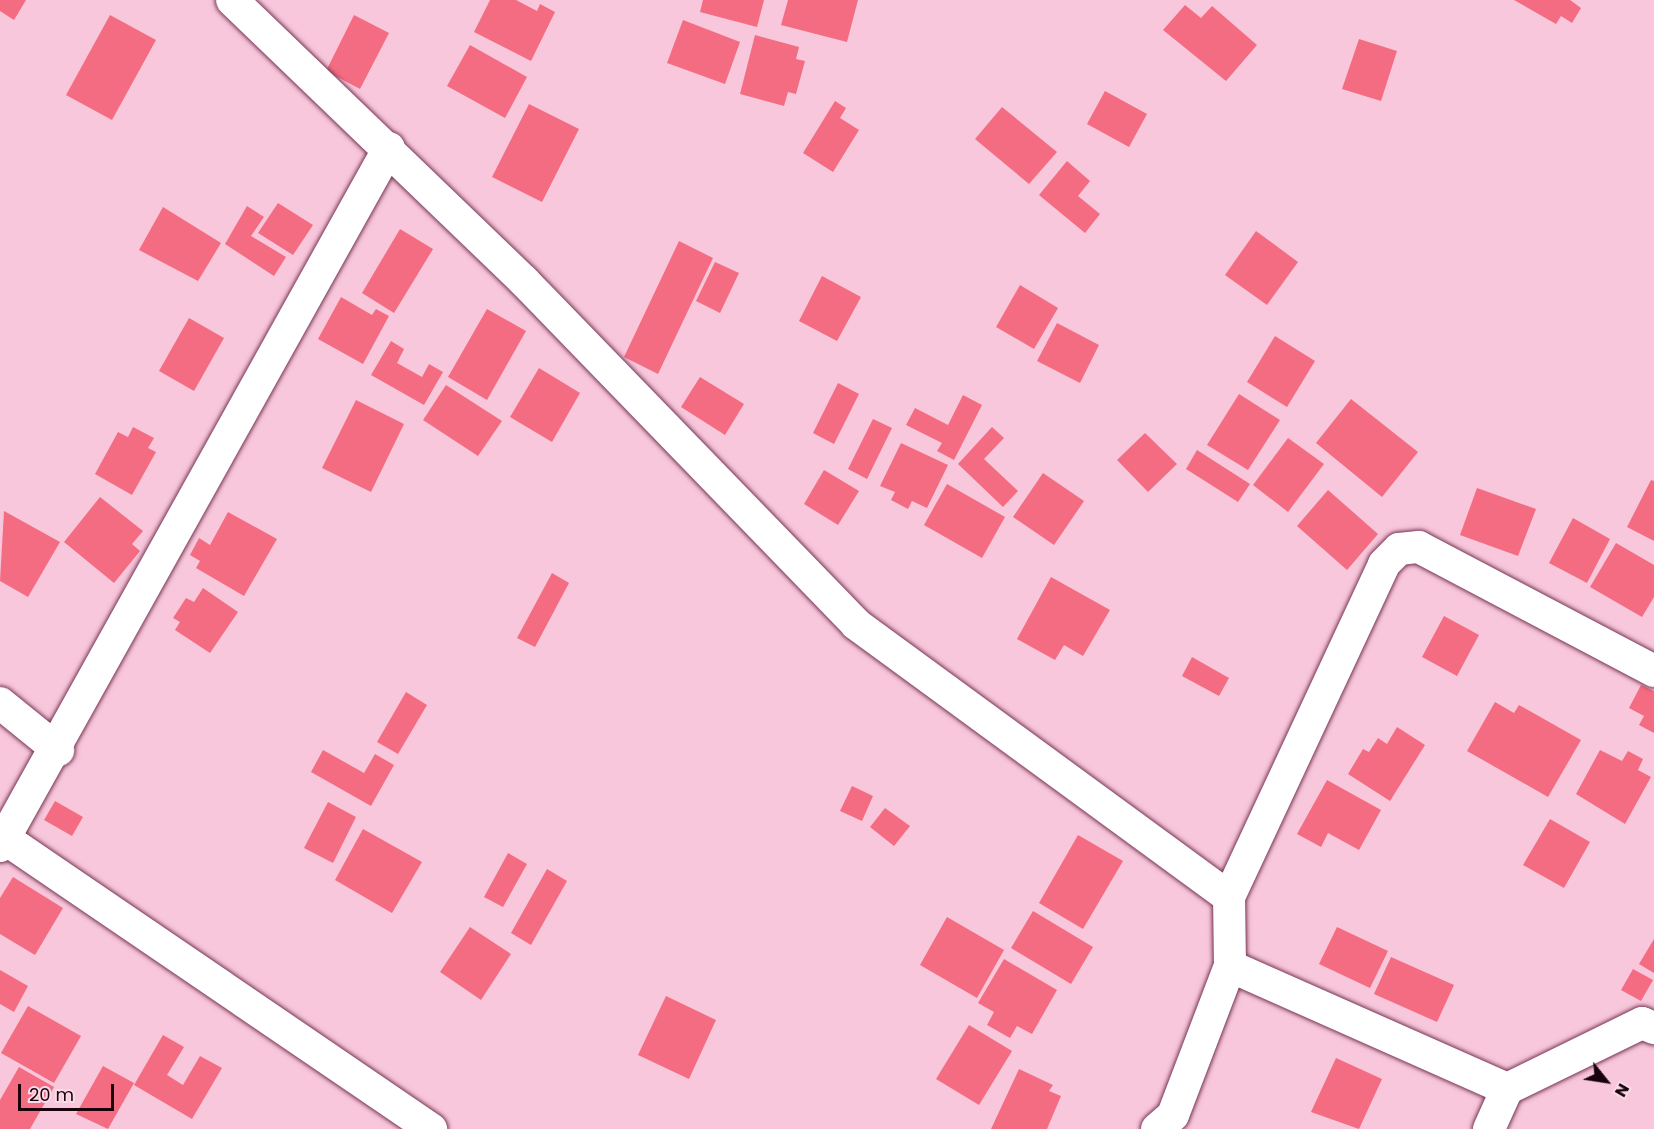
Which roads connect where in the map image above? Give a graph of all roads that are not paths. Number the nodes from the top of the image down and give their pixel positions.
1 (232, 0) edge
2 (389, 148) junction
3 (1654, 671) edge
4 (0, 703) edge
5 (58, 750) junction
6 (2, 842) edge
7 (1229, 897) junction
8 (1230, 966) junction
9 (1654, 1028) edge
10 (1506, 1089) junction
11 (431, 1129) edge
12 (1157, 1129) edge
13 (1489, 1129) edge

1 - 2 street
2 - 5 street
2 - 7 street
3 - 7 street
4 - 5 street
5 - 6 street
6 - 11 street
7 - 8 street
8 - 10 street
8 - 12 street
9 - 10 street
10 - 13 street

